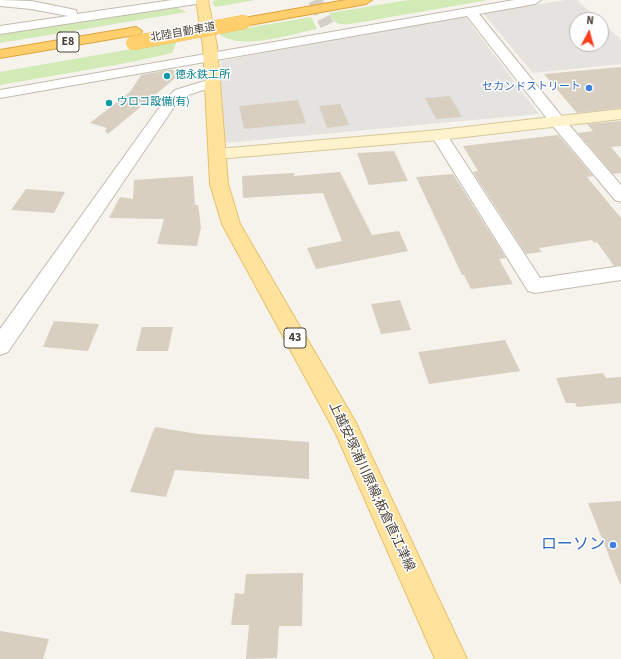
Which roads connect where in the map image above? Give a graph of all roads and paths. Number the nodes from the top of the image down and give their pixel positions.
1 (196, 0) edge
2 (202, 0) edge
3 (308, 0) edge
4 (366, 0) edge
5 (535, 0) edge
6 (0, 2) edge
7 (31, 3) edge
8 (470, 11) junction
9 (89, 16) junction
10 (242, 17) junction
11 (0, 30) edge
12 (134, 37) junction
13 (0, 54) edge
14 (210, 56) junction
15 (0, 66) edge
16 (212, 83) junction
17 (0, 94) edge
18 (621, 114) edge
19 (558, 122) junction
20 (439, 135) junction
21 (216, 154) junction
22 (621, 196) edge
23 (621, 273) edge
24 (0, 346) edge
25 (450, 659) edge

1 - 9 street
2 - 14 main road, 上越安塚浦川原線;板倉直江津線 / 43
3 - 10 highway, 北陸自動車道 / E8
4 - 10 highway, 北陸自動車道 / E8
5 - 8 street
6 - 7 street
7 - 9 street
8 - 14 street
8 - 19 street
9 - 11 street
10 - 12 highway, 北陸自動車道 / E8, bridge
12 - 13 highway, 北陸自動車道 / E8
12 - 15 highway, 北陸自動車道 / E8
14 - 16 main road, 上越安塚浦川原線;板倉直江津線 / 43
14 - 17 street
16 - 21 main road, 上越安塚浦川原線;板倉直江津線 / 43
16 - 24 street
18 - 19 street
19 - 20 street
19 - 22 street
20 - 21 street
20 - 23 street
21 - 25 main road, 上越安塚浦川原線;板倉直江津線 / 43

